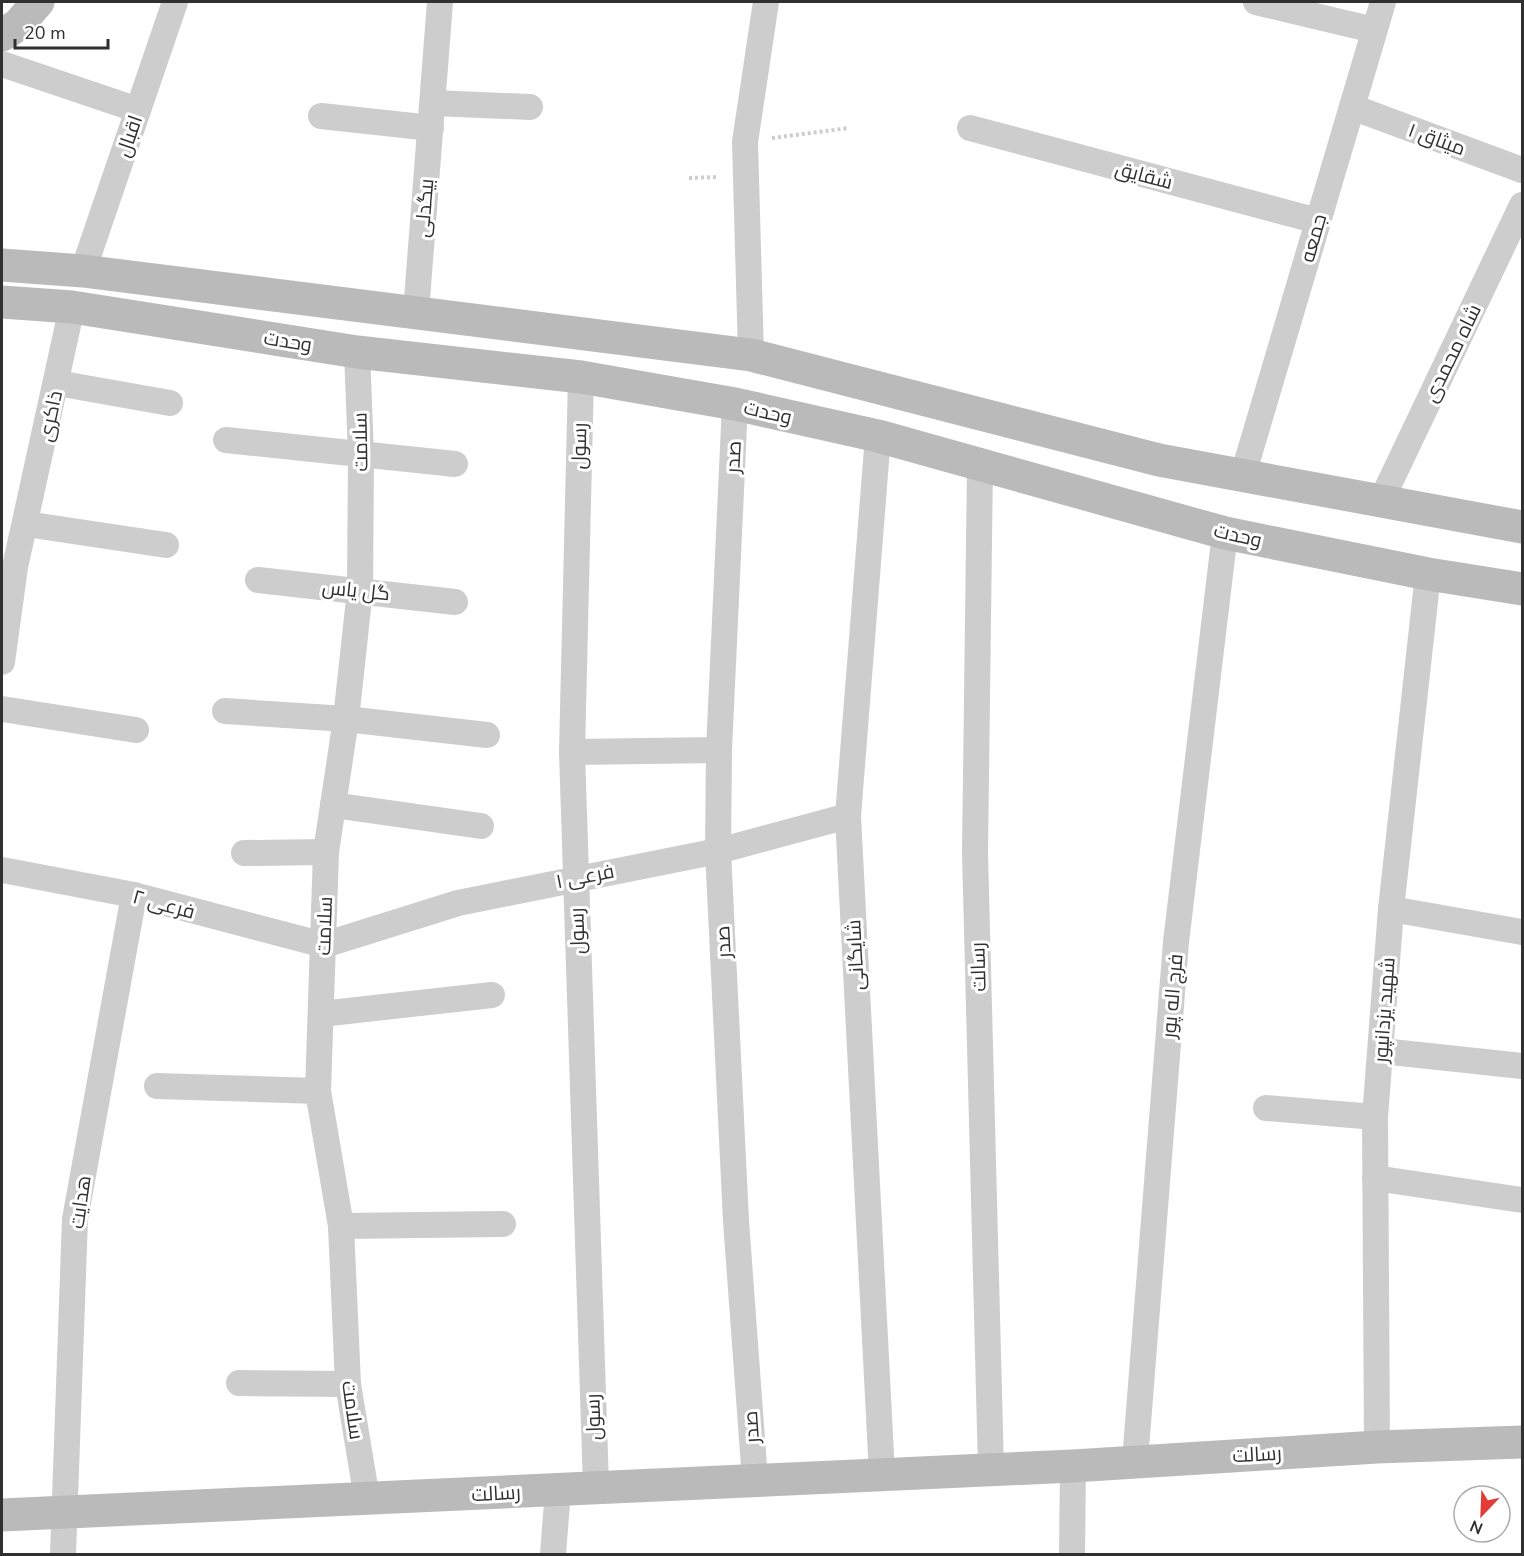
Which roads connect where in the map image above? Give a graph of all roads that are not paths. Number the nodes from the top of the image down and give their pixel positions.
1 (38, 2) edge
2 (175, 2) edge
3 (440, 2) edge
4 (766, 2) edge
5 (1256, 2) edge
6 (1383, 2) edge
7 (1374, 30) junction
8 (2, 35) edge
9 (2, 64) edge
10 (530, 107) dead end
11 (1352, 108) junction
12 (138, 110) junction
13 (432, 115) junction
14 (321, 116) dead end
15 (970, 128) dead end
16 (1522, 170) edge
17 (1522, 205) edge
18 (1318, 221) junction
19 (2, 265) edge
20 (83, 272) junction
21 (2, 302) edge
22 (72, 307) junction
23 (416, 312) junction
24 (357, 352) junction
25 (751, 355) junction
26 (581, 377) junction
27 (57, 383) junction
28 (170, 403) dead end
29 (735, 404) junction
30 (878, 436) junction
31 (226, 440) dead end
32 (361, 455) junction
33 (455, 464) dead end
34 (980, 465) junction
35 (1243, 475) junction
36 (1381, 501) junction
37 (26, 524) junction
38 (1522, 527) edge
39 (1225, 533) junction
40 (166, 545) dead end
41 (1428, 573) junction
42 (258, 580) dead end
43 (1522, 589) edge
44 (360, 590) junction
45 (455, 602) dead end
46 (2, 662) edge
47 (2, 709) edge
48 (225, 711) dead end
49 (346, 720) junction
50 (135, 730) dead end
51 (487, 735) dead end
52 (719, 750) junction
53 (572, 752) junction
54 (333, 805) junction
55 (848, 816) junction
56 (481, 826) dead end
57 (718, 851) junction
58 (327, 852) junction
59 (244, 853) dead end
60 (2, 870) edge
61 (575, 878) junction
62 (134, 895) junction
63 (1391, 909) junction
64 (1522, 932) edge
65 (324, 945) junction
66 (492, 995) dead end
67 (321, 1014) junction
68 (1382, 1051) junction
69 (1522, 1066) edge
70 (158, 1086) dead end
71 (318, 1091) junction
72 (1266, 1108) dead end
73 (1375, 1117) junction
74 (1375, 1178) junction
75 (1522, 1200) edge
76 (502, 1224) dead end
77 (341, 1227) junction
78 (239, 1383) dead end
79 (348, 1384) junction
80 (1522, 1442) edge
81 (1377, 1448) junction
82 (1135, 1461) junction
83 (1073, 1466) junction
84 (991, 1470) junction
85 (882, 1474) junction
86 (755, 1480) junction
87 (596, 1486) junction
88 (558, 1490) junction
89 (367, 1499) junction
90 (64, 1514) junction
91 (2, 1515) edge
92 (63, 1554) edge
93 (553, 1554) edge
94 (1072, 1554) edge

1 - 8 main road
2 - 12 street, اقبال
3 - 13 street, بیگدلی
4 - 25 street
5 - 7 street
6 - 7 street, جمعه
7 - 11 street, جمعه
9 - 12 street
10 - 13 street
11 - 16 street, میثاق ۱
11 - 18 street, جمعه
12 - 20 street, اقبال
13 - 14 street
13 - 23 street, بیگدلی
15 - 18 street, شقایق
17 - 36 street, شاه محمدی
18 - 35 street, جمعه
19 - 20 main road
20 - 23 main road
21 - 22 main road, وحدت
22 - 24 main road, وحدت
22 - 27 street, ذاکری
23 - 25 main road
24 - 26 main road, وحدت
24 - 32 street, سلامت
25 - 35 main road
26 - 29 main road, وحدت
26 - 53 street, رسول
27 - 28 street
27 - 37 street, ذاکری
29 - 30 main road, وحدت
29 - 52 street, صدر
30 - 34 main road, وحدت
30 - 55 street, شایگانی
31 - 32 street
32 - 33 street
32 - 44 street, سلامت
34 - 39 main road, وحدت
34 - 84 street, رسالت
35 - 36 main road
36 - 38 main road
37 - 40 street
37 - 46 street, ذاکری
39 - 41 main road, وحدت
39 - 82 street, فرج اله پور
41 - 43 main road, وحدت
41 - 63 street, شهید یزدانپور
42 - 44 street, گل یاس
44 - 45 street, گل یاس
44 - 49 street, سلامت
47 - 50 street
48 - 49 street
49 - 51 street
49 - 54 street, سلامت
52 - 53 street
52 - 57 street, صدر
53 - 61 street, رسول
54 - 56 street
54 - 58 street, سلامت
55 - 57 street, فرعی ۱
55 - 85 street, شایگانی
57 - 61 street, فرعی ۱
57 - 86 street, صدر
58 - 59 street
58 - 65 street, سلامت
60 - 62 street, فرعی ۲
61 - 65 street, فرعی ۱
61 - 87 street, رسول
62 - 65 street, فرعی ۲
62 - 90 street, هدایت
63 - 64 street
63 - 68 street, شهید یزدانپور
65 - 67 street, سلامت
66 - 67 street
67 - 71 street, سلامت
68 - 69 street
68 - 73 street, شهید یزدانپور
70 - 71 street
71 - 77 street, سلامت
72 - 73 street
73 - 74 street, شهید یزدانپور
74 - 75 street
74 - 81 street, شهید یزدانپور
76 - 77 street
77 - 79 street, سلامت
78 - 79 street
79 - 89 street, سلامت
80 - 81 main road, رسالت
81 - 82 main road, رسالت
82 - 83 main road, رسالت
83 - 84 main road, رسالت
83 - 94 street
84 - 85 main road, رسالت
85 - 86 main road, رسالت
86 - 87 main road, رسالت
87 - 88 main road, رسالت
88 - 89 main road, رسالت
88 - 93 street
89 - 90 main road, رسالت
90 - 91 main road, رسالت
90 - 92 street, هدایت

